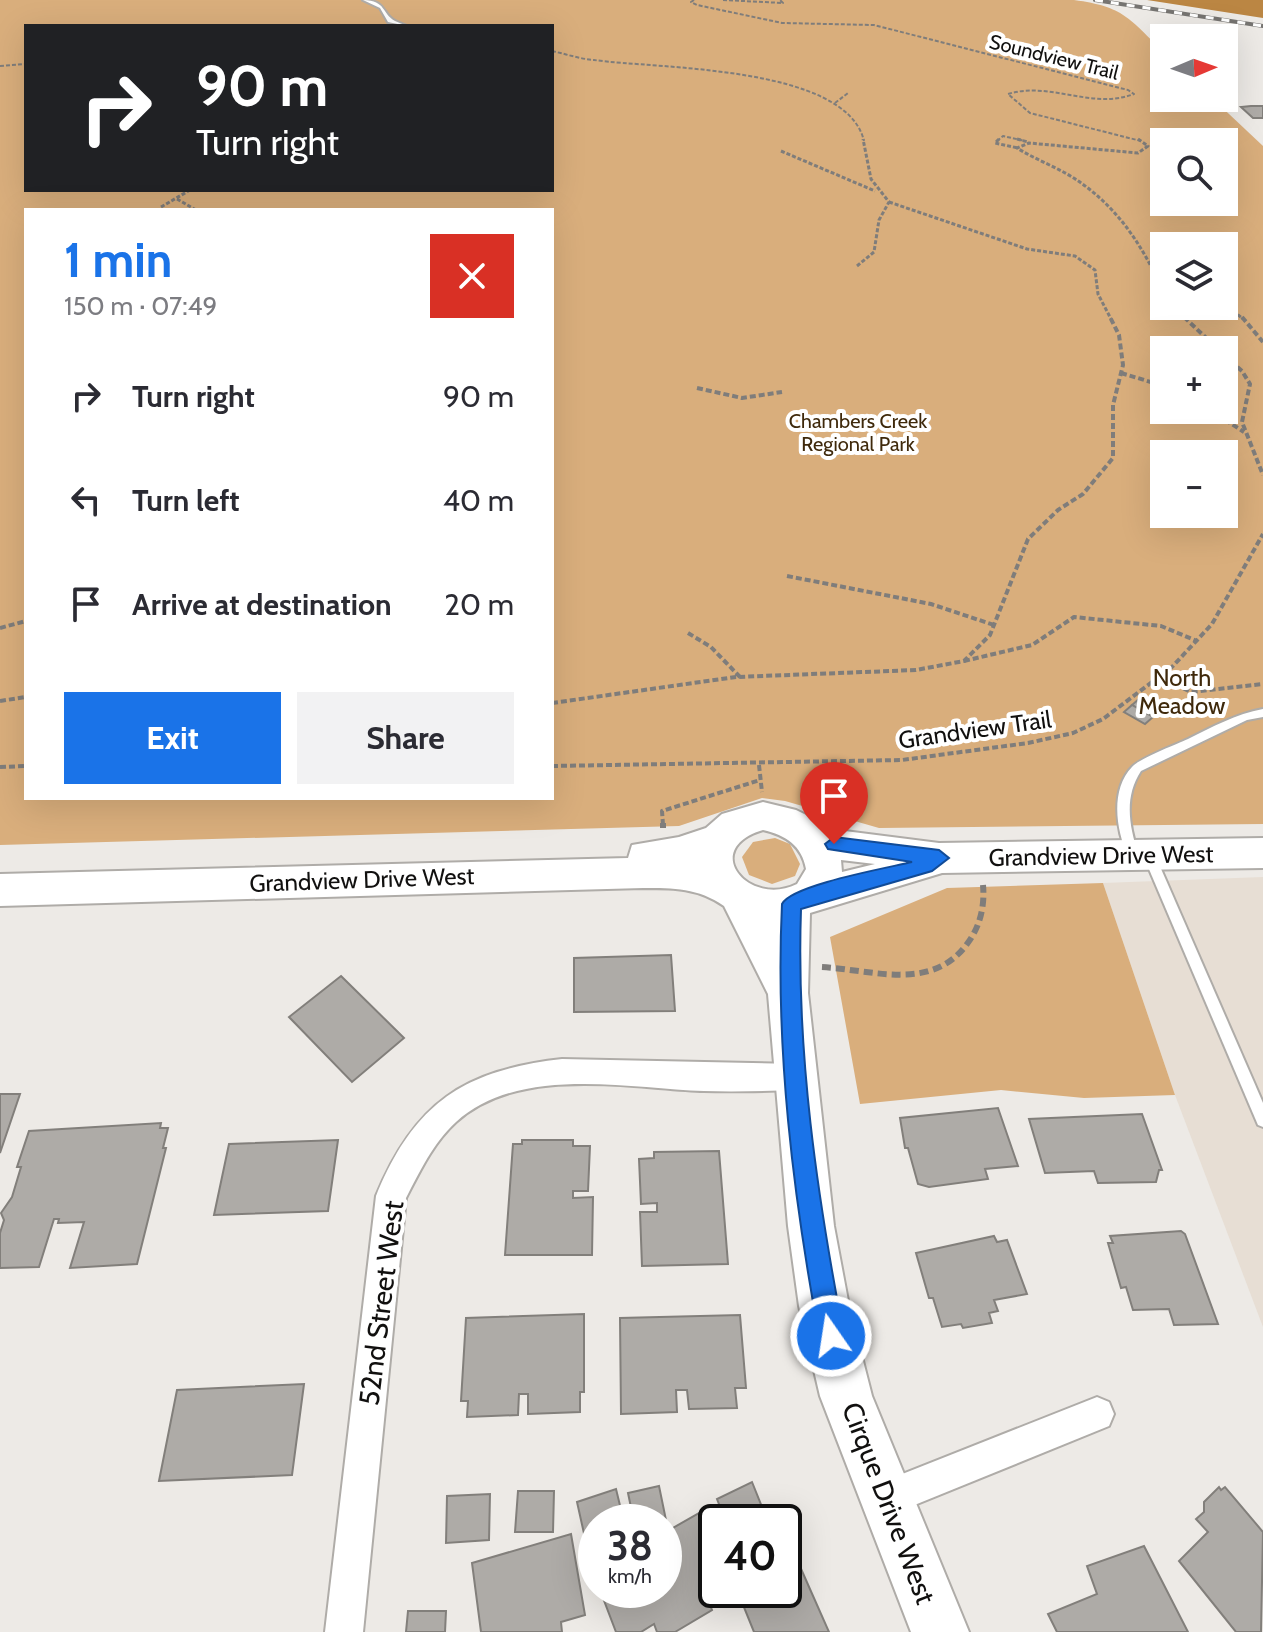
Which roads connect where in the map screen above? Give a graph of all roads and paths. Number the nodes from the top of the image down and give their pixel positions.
1 (365, 0) edge
2 (694, 0) edge
3 (723, 0) edge
4 (780, 0) edge
5 (399, 24) edge
6 (554, 51) edge
7 (24, 64) edge
8 (0, 66) edge
9 (848, 93) dead end
10 (835, 103) junction
11 (1029, 143) junction
12 (1018, 148) junction
13 (781, 151) dead end
14 (875, 191) junction
15 (187, 192) edge
16 (177, 199) junction
17 (889, 202) junction
18 (161, 207) dead end
19 (193, 208) edge
20 (1150, 265) edge
21 (857, 266) dead end
22 (1238, 312) edge
23 (1188, 320) edge
24 (1204, 336) edge
25 (1263, 342) edge
26 (1238, 367) edge
27 (1121, 373) junction
28 (1150, 382) edge
29 (697, 388) dead end
30 (782, 392) dead end
31 (1231, 424) edge
32 (1245, 433) junction
33 (1263, 475) edge
34 (1263, 534) edge
35 (787, 576) dead end
36 (24, 622) edge
37 (994, 625) junction
38 (0, 628) edge
39 (688, 633) dead end
40 (1197, 641) junction
41 (964, 661) junction
42 (740, 677) junction
43 (1159, 677) junction
44 (1263, 684) edge
45 (24, 697) edge
46 (0, 701) edge
47 (554, 703) edge
48 (1263, 713) edge
49 (759, 765) junction
50 (24, 766) edge
51 (554, 766) edge
52 (0, 767) edge
53 (663, 833) dead end
54 (811, 835) junction
55 (717, 839) junction
56 (1263, 853) edge
57 (1141, 856) junction
58 (939, 858) junction
59 (0, 873) edge
60 (981, 880) dead end
61 (0, 890) edge
62 (731, 892) junction
63 (800, 900) junction
64 (802, 980) junction
65 (796, 1077) junction
66 (1262, 1115) edge
67 (1097, 1414) dead end
68 (885, 1499) junction
69 (344, 1632) edge
70 (940, 1632) edge

1 - 5 lane
2 - 11 path, Soundview Trail
3 - 4 path
6 - 10 path
7 - 8 path
9 - 10 path
10 - 14 path
11 - 12 path
11 - 12 path
12 - 20 path
13 - 14 path
14 - 17 path
15 - 16 path
16 - 18 path
16 - 19 path
17 - 21 path
17 - 27 path
22 - 25 path
23 - 24 path
26 - 32 path
27 - 28 path
27 - 37 path
29 - 30 path
31 - 32 path
32 - 33 path
34 - 40 path, Grandview Trail
35 - 37 path
36 - 38 path
37 - 41 path
39 - 42 path
40 - 41 path
40 - 43 path, Grandview Trail
41 - 42 path
42 - 47 path
43 - 44 path
43 - 49 path, Grandview Trail
45 - 46 path
48 - 57 lane
49 - 51 path, Grandview Trail
49 - 53 path
50 - 52 path
54 - 55 street
54 - 58 street, Grandview Drive West
54 - 63 street
55 - 59 street, Grandview Drive West
55 - 62 street
56 - 57 street, Grandview Drive West
57 - 58 street, Grandview Drive West
57 - 66 lane
58 - 63 street, Grandview Drive West
60 - 64 path
61 - 62 street, Grandview Drive West
62 - 63 street
62 - 64 street, Cirque Drive West
63 - 64 street, Cirque Drive West
64 - 65 street, Cirque Drive West
65 - 68 street, Cirque Drive West
65 - 69 street, 52nd Street West
67 - 68 street
68 - 70 street, Cirque Drive West

